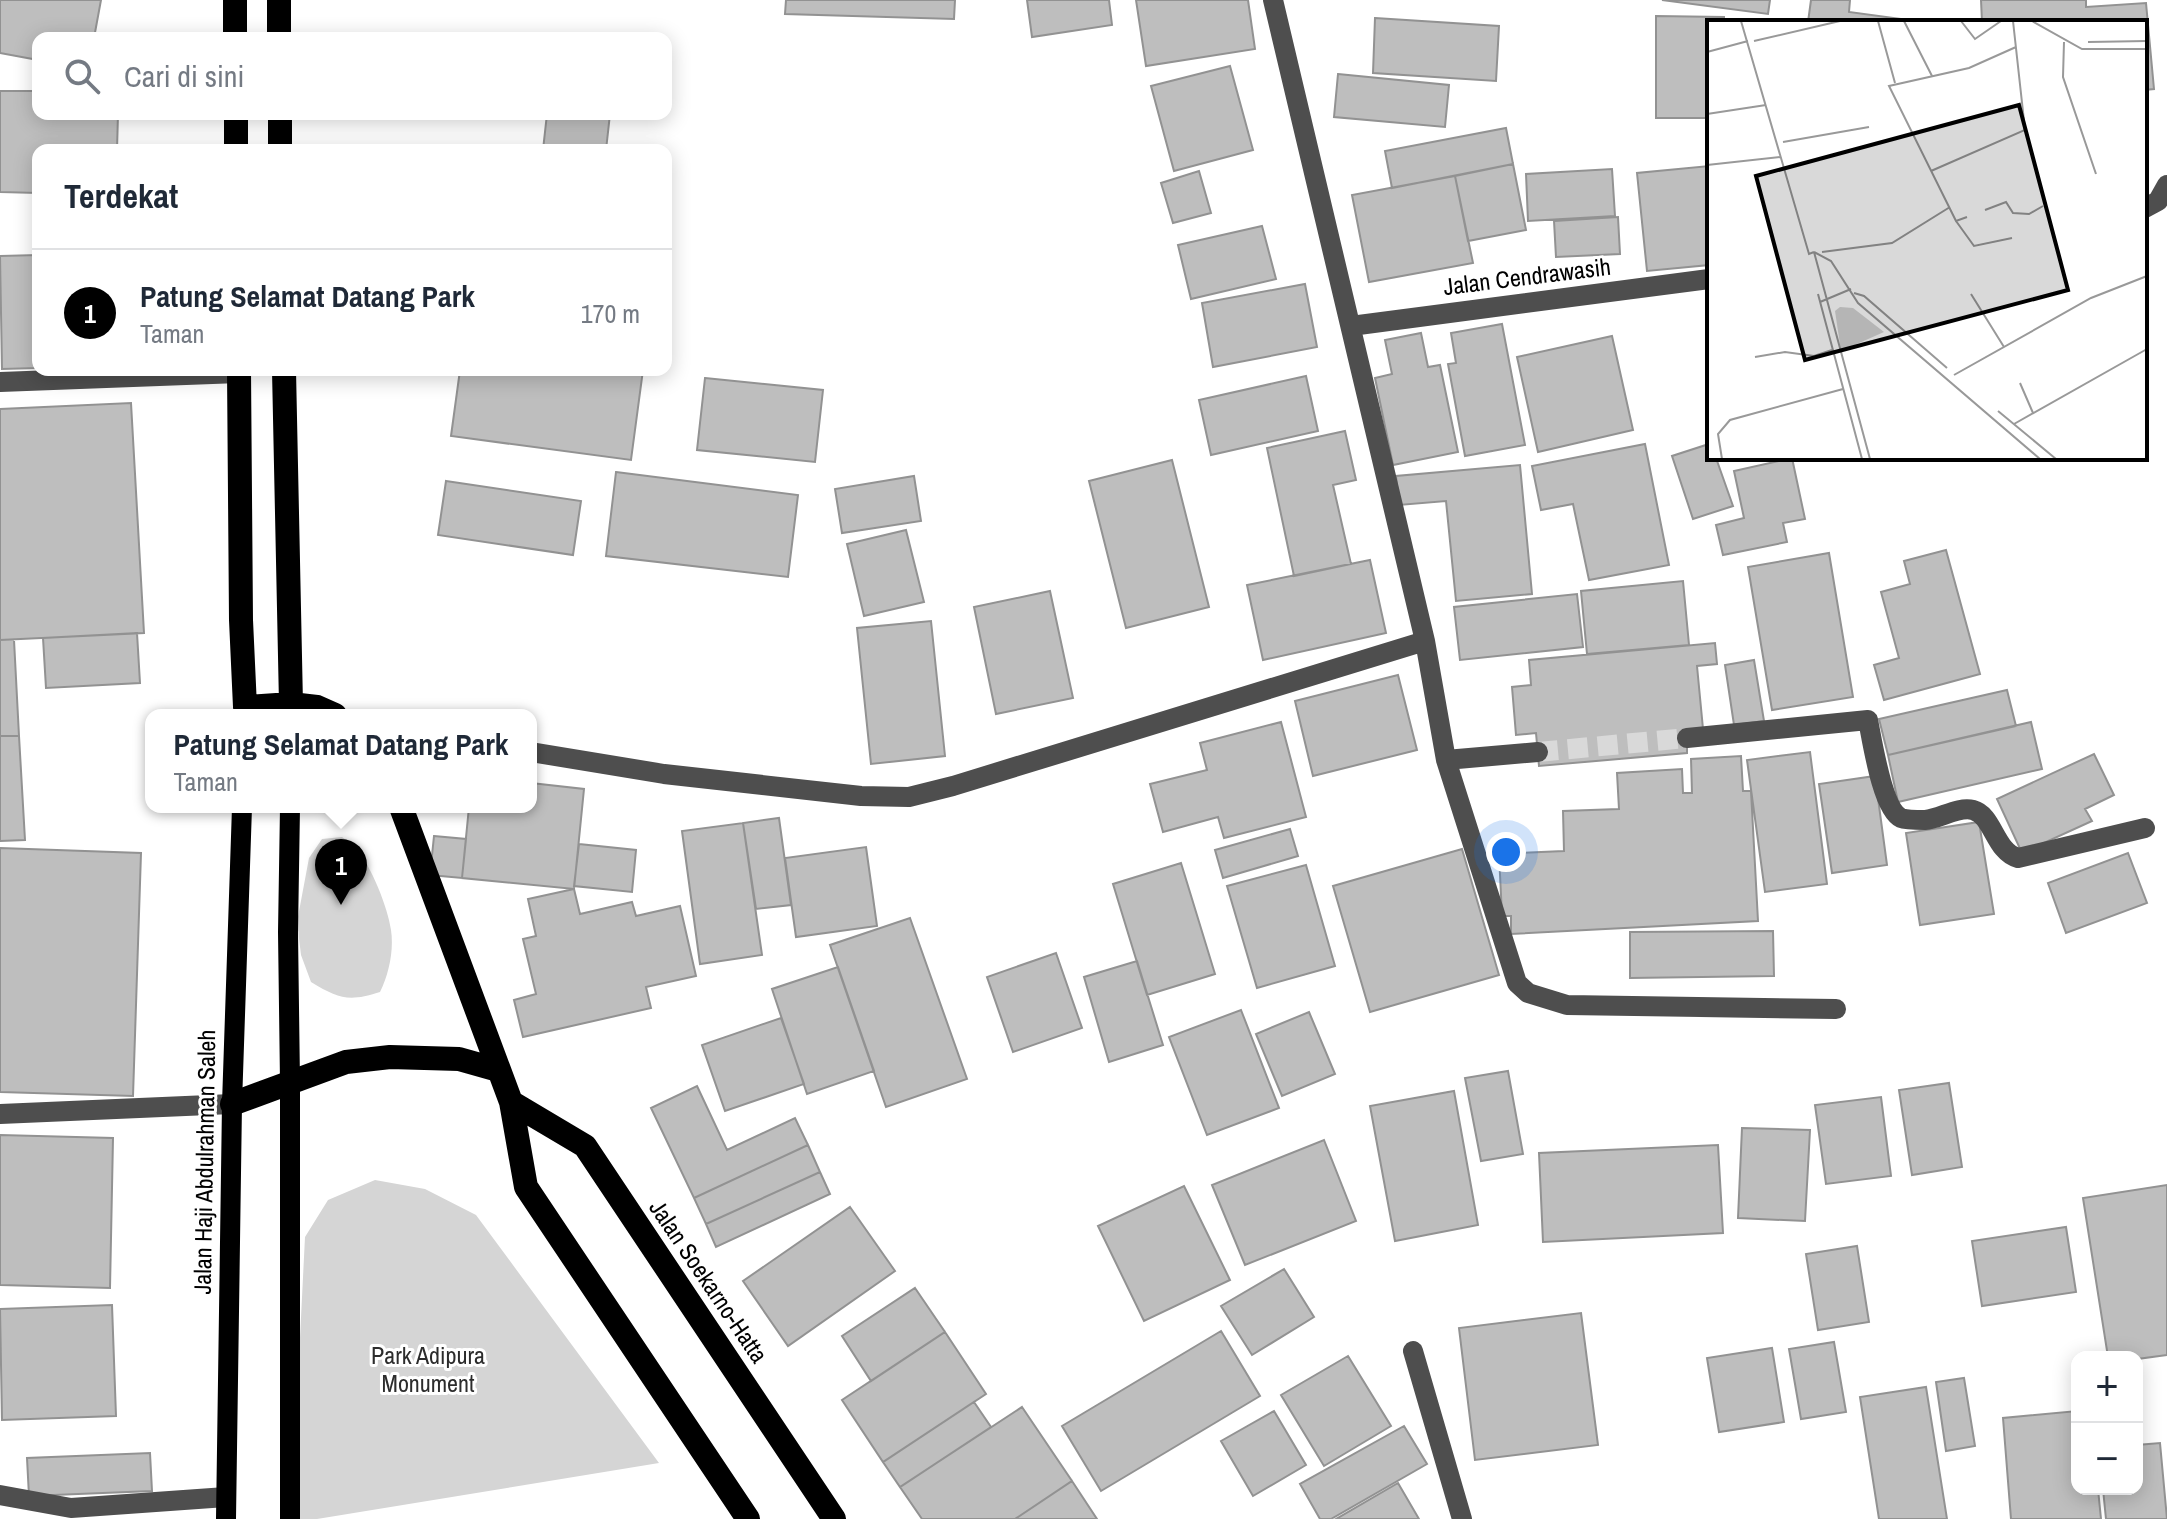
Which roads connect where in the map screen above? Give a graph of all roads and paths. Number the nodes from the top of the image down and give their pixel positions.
1 (235, 0) edge
2 (279, 0) edge
3 (1273, 0) edge
4 (235, 32) edge
5 (279, 32) edge
6 (236, 120) edge
7 (280, 120) edge
8 (236, 144) edge
9 (280, 144) edge
10 (2167, 185) edge
11 (2147, 207) edge
12 (1707, 279) edge
13 (1351, 326) junction
14 (143, 376) edge
15 (239, 376) edge
16 (284, 376) edge
17 (0, 382) edge
18 (1425, 641) junction
19 (245, 709) edge
20 (291, 709) edge
21 (300, 709) edge
22 (322, 709) edge
23 (1687, 738) tunnel mouth
24 (1538, 752) tunnel mouth
25 (537, 753) edge
26 (1446, 760) junction
27 (242, 813) edge
28 (290, 813) edge
29 (403, 813) edge
30 (2145, 828) dead end
31 (1836, 1009) dead end
32 (498, 1070) junction
33 (290, 1082) junction
34 (511, 1102) junction
35 (232, 1104) junction
36 (0, 1114) edge
37 (1413, 1351) dead end
38 (0, 1495) edge
39 (226, 1497) junction
40 (226, 1519) edge
41 (290, 1519) edge
42 (748, 1519) edge
43 (834, 1519) edge
44 (1462, 1519) edge

1 - 4 highway
2 - 5 highway
3 - 13 street
6 - 8 highway
7 - 9 highway
10 - 11 street
12 - 13 street, Jalan Cendrawasih
13 - 18 street
14 - 17 street
15 - 19 highway
16 - 20 highway
18 - 25 street
18 - 26 street
21 - 22 highway
23 - 30 street
24 - 26 street
26 - 31 street
27 - 35 main road, Jalan Haji Abdulrahman Saleh
28 - 33 main road
29 - 32 highway
32 - 33 highway
32 - 34 highway
33 - 35 highway
33 - 41 main road
34 - 42 highway
34 - 43 highway, Jalan Soekarno-Hatta
35 - 36 street
35 - 39 main road, Jalan Haji Abdulrahman Saleh
37 - 44 street
38 - 39 street
39 - 40 main road, Jalan Haji Abdulrahman Saleh

